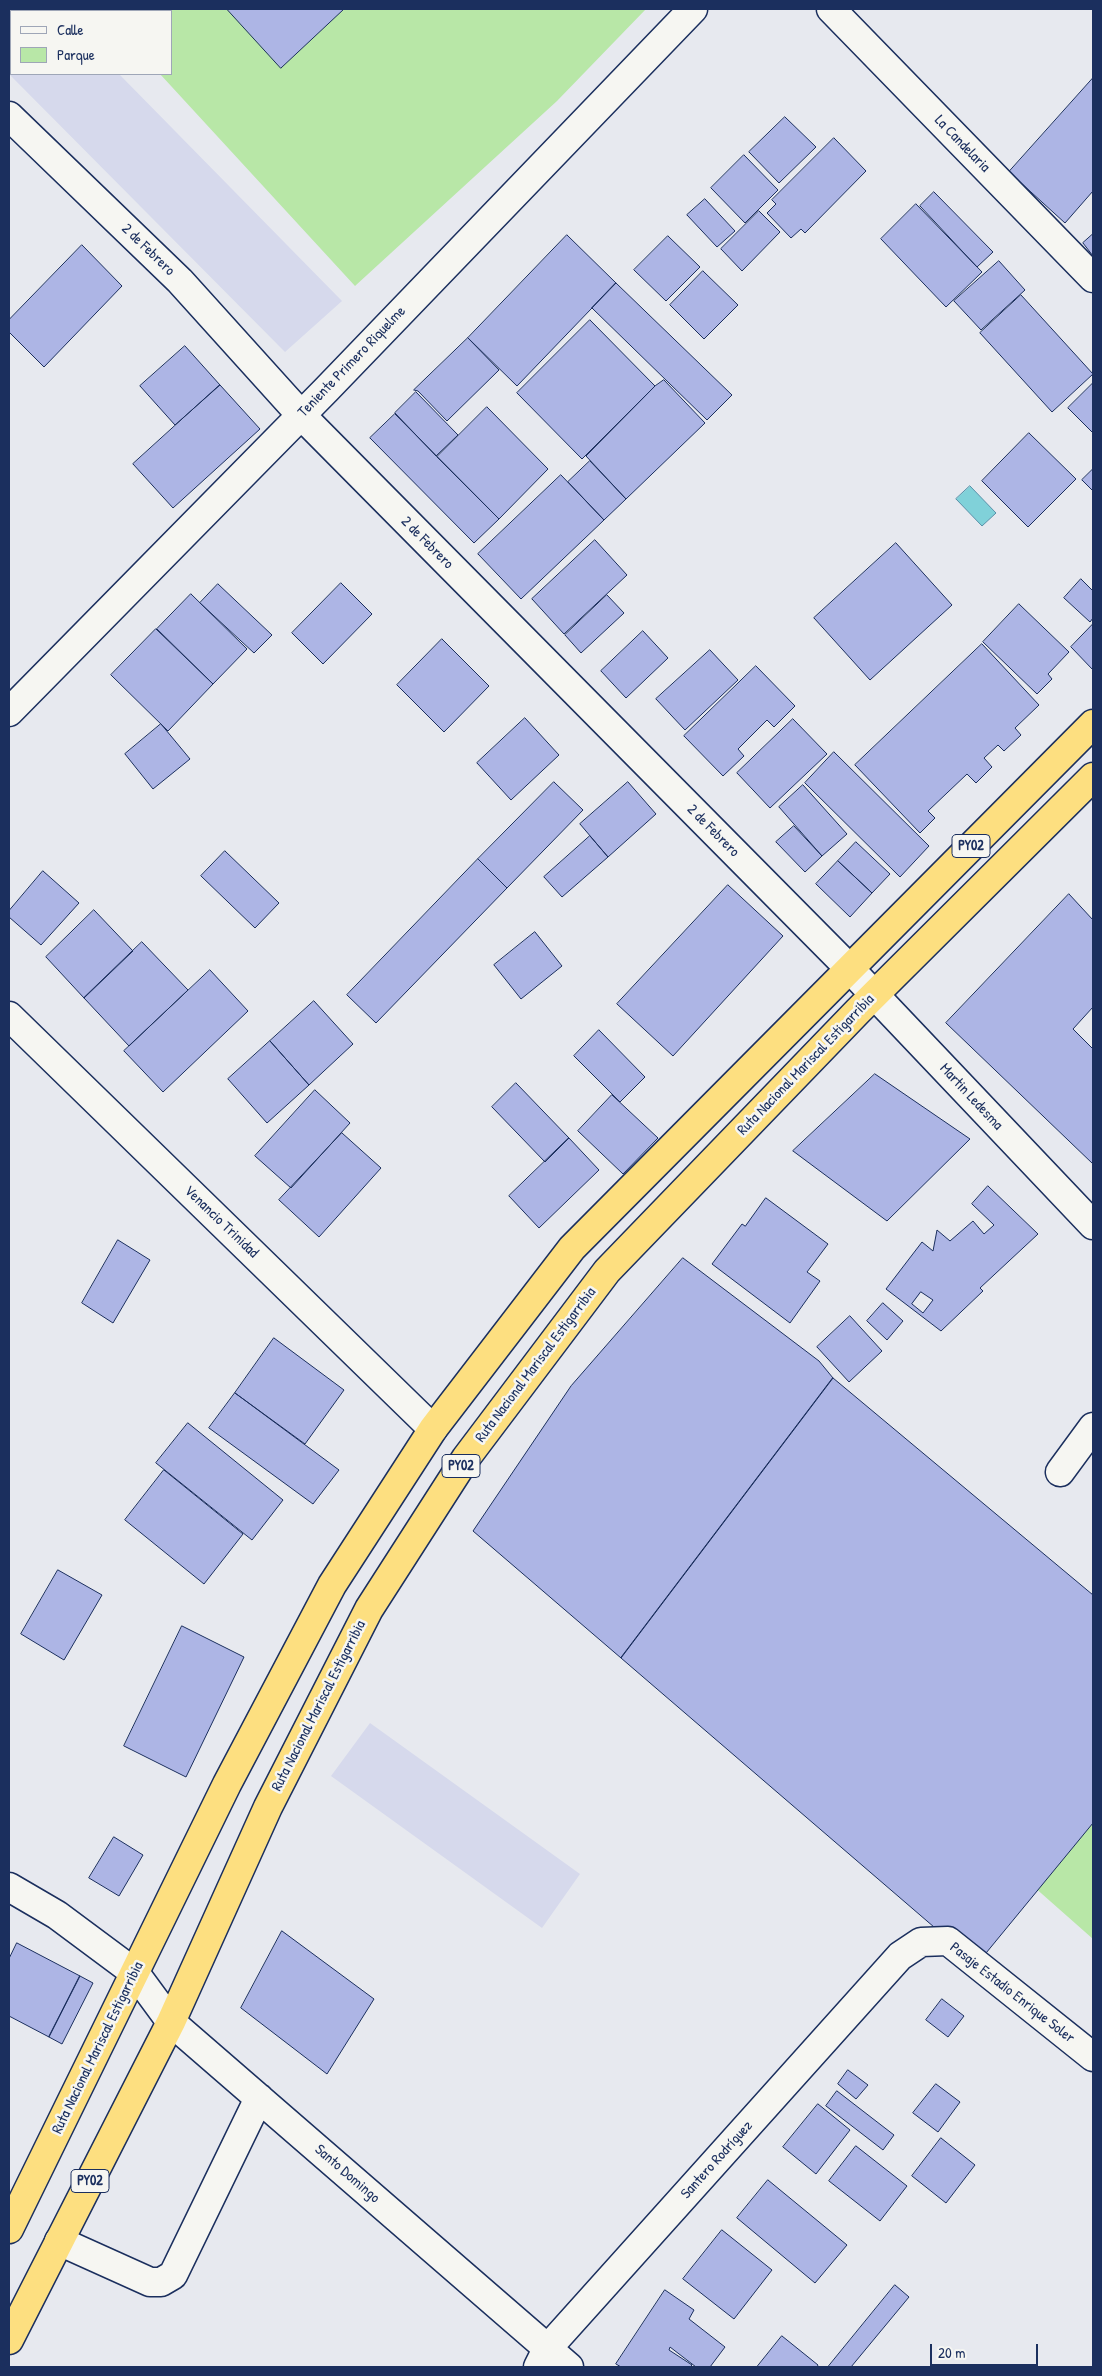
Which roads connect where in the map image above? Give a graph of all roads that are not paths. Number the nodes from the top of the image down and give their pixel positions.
1 (693, 9) edge
2 (831, 9) edge
3 (9, 116) edge
4 (1093, 278) edge
5 (301, 415) junction
6 (9, 712) edge
7 (1093, 724) edge
8 (1093, 777) edge
9 (849, 968) junction
10 (874, 995) junction
11 (9, 1016) edge
12 (1093, 1225) edge
13 (1093, 1427) edge
14 (433, 1429) junction
15 (1060, 1472) dead end
16 (9, 1887) edge
17 (900, 1956) joint
18 (135, 1973) junction
19 (171, 2022) junction
20 (1093, 2057) edge
21 (259, 2098) junction
22 (9, 2228) edge
23 (59, 2241) junction
24 (9, 2340) edge
25 (543, 2358) edge
26 (568, 2367) edge

1 - 5 street, Teniente Primero Riquelme
2 - 4 street, La Candelaria
3 - 5 street, 2 de Febrero
5 - 6 street, Teniente Primero Riquelme
5 - 9 street, 2 de Febrero
7 - 9 highway, Ruta Nacional Mariscal Estigarribia / PY02
8 - 10 highway, Ruta Nacional Mariscal Estigarribia / PY02
9 - 10 street, Martin Ledesma
9 - 14 highway, Ruta Nacional Mariscal Estigarribia / PY02
10 - 12 street, Martin Ledesma
10 - 19 highway, Ruta Nacional Mariscal Estigarribia / PY02
11 - 14 street, Venancio Trinidad
13 - 15 street
14 - 18 highway, Ruta Nacional Mariscal Estigarribia / PY02
16 - 18 street, Santo Domingo
17 - 20 street, Pasaje Estadio Enrique Soler
17 - 25 street, Santero Rodríguez
18 - 19 street, Santo Domingo
18 - 22 highway, Ruta Nacional Mariscal Estigarribia / PY02
19 - 21 street, Santo Domingo
19 - 23 highway, Ruta Nacional Mariscal Estigarribia / PY02
21 - 23 street
21 - 25 street, Santo Domingo
23 - 24 highway, Ruta Nacional Mariscal Estigarribia / PY02
25 - 26 street, Santo Domingo

